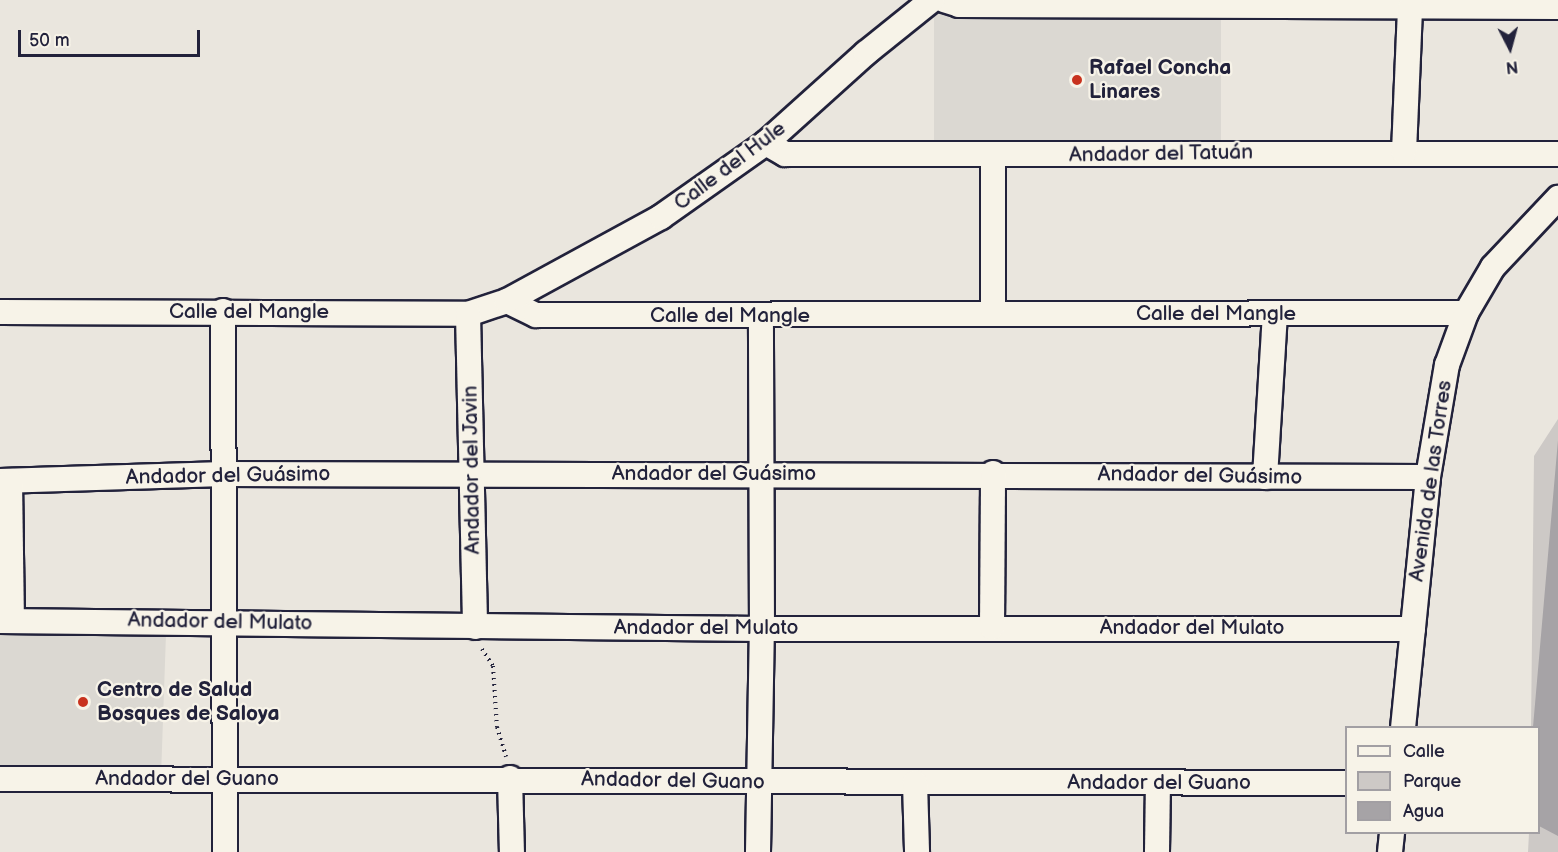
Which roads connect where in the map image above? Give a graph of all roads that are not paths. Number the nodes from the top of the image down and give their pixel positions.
1 (932, 0) edge
2 (944, 0) edge
3 (1221, 3) edge
4 (1410, 7) junction
5 (1558, 7) edge
6 (766, 143) junction
7 (1404, 152) junction
8 (1558, 154) edge
9 (993, 156) junction
10 (1558, 198) edge
11 (507, 301) junction
12 (223, 311) junction
13 (0, 312) edge
14 (993, 313) junction
15 (1466, 313) junction
16 (468, 314) junction
17 (1275, 315) junction
18 (760, 317) junction
19 (993, 473) junction
20 (224, 474) junction
21 (760, 474) junction
22 (472, 476) junction
23 (1266, 477) junction
24 (1428, 477) junction
25 (5, 481) edge
26 (6, 620) edge
27 (224, 621) junction
28 (475, 627) junction
29 (992, 627) junction
30 (762, 629) junction
31 (1413, 629) junction
32 (1403, 726) edge
33 (510, 778) junction
34 (224, 779) junction
35 (0, 780) edge
36 (759, 782) junction
37 (915, 783) junction
38 (1345, 783) edge
39 (1158, 784) junction
40 (1392, 834) edge
41 (225, 852) edge
42 (512, 852) edge
43 (758, 852) edge
44 (916, 852) edge
45 (1157, 852) edge
46 (1390, 852) edge

1 - 6 street, Calle del Hule
2 - 3 street
3 - 4 street
4 - 5 street
4 - 7 street
6 - 9 street, Andador del Tatuán
6 - 11 street, Calle del Hule
7 - 8 street, Andador del Tatuán
7 - 9 street, Andador del Tatuán
9 - 14 street
10 - 15 street, Avenida de las Torres
11 - 16 street, Calle del Mangle
11 - 18 street, Calle del Mangle
12 - 13 street, Calle del Mangle
12 - 16 street, Calle del Mangle
12 - 20 street
14 - 17 street, Calle del Mangle
14 - 18 street, Calle del Mangle
15 - 17 street, Calle del Mangle
15 - 24 street, Avenida de las Torres
16 - 22 street, Andador del Javin
17 - 23 street
18 - 21 street
19 - 21 street, Andador del Guásimo
19 - 23 street, Andador del Guásimo
19 - 29 street
20 - 22 street, Andador del Guásimo
20 - 25 street, Andador del Guásimo
20 - 27 street
21 - 22 street, Andador del Guásimo
21 - 30 street
22 - 28 street, Andador del Javin
23 - 24 street, Andador del Guásimo
24 - 31 street, Avenida de las Torres
25 - 26 street
26 - 27 street, Andador del Mulato
27 - 28 street, Andador del Mulato
27 - 34 street
28 - 30 street, Andador del Mulato
29 - 30 street, Andador del Mulato
29 - 31 street, Andador del Mulato
30 - 36 street
31 - 32 street, Avenida de las Torres
33 - 34 street, Andador del Guano
33 - 36 street, Andador del Guano
33 - 42 street
34 - 35 street, Andador del Guano
34 - 41 street
36 - 37 street, Andador del Guano
36 - 43 street
37 - 39 street, Andador del Guano
37 - 44 street
38 - 39 street, Andador del Guano
39 - 45 street
40 - 46 street

